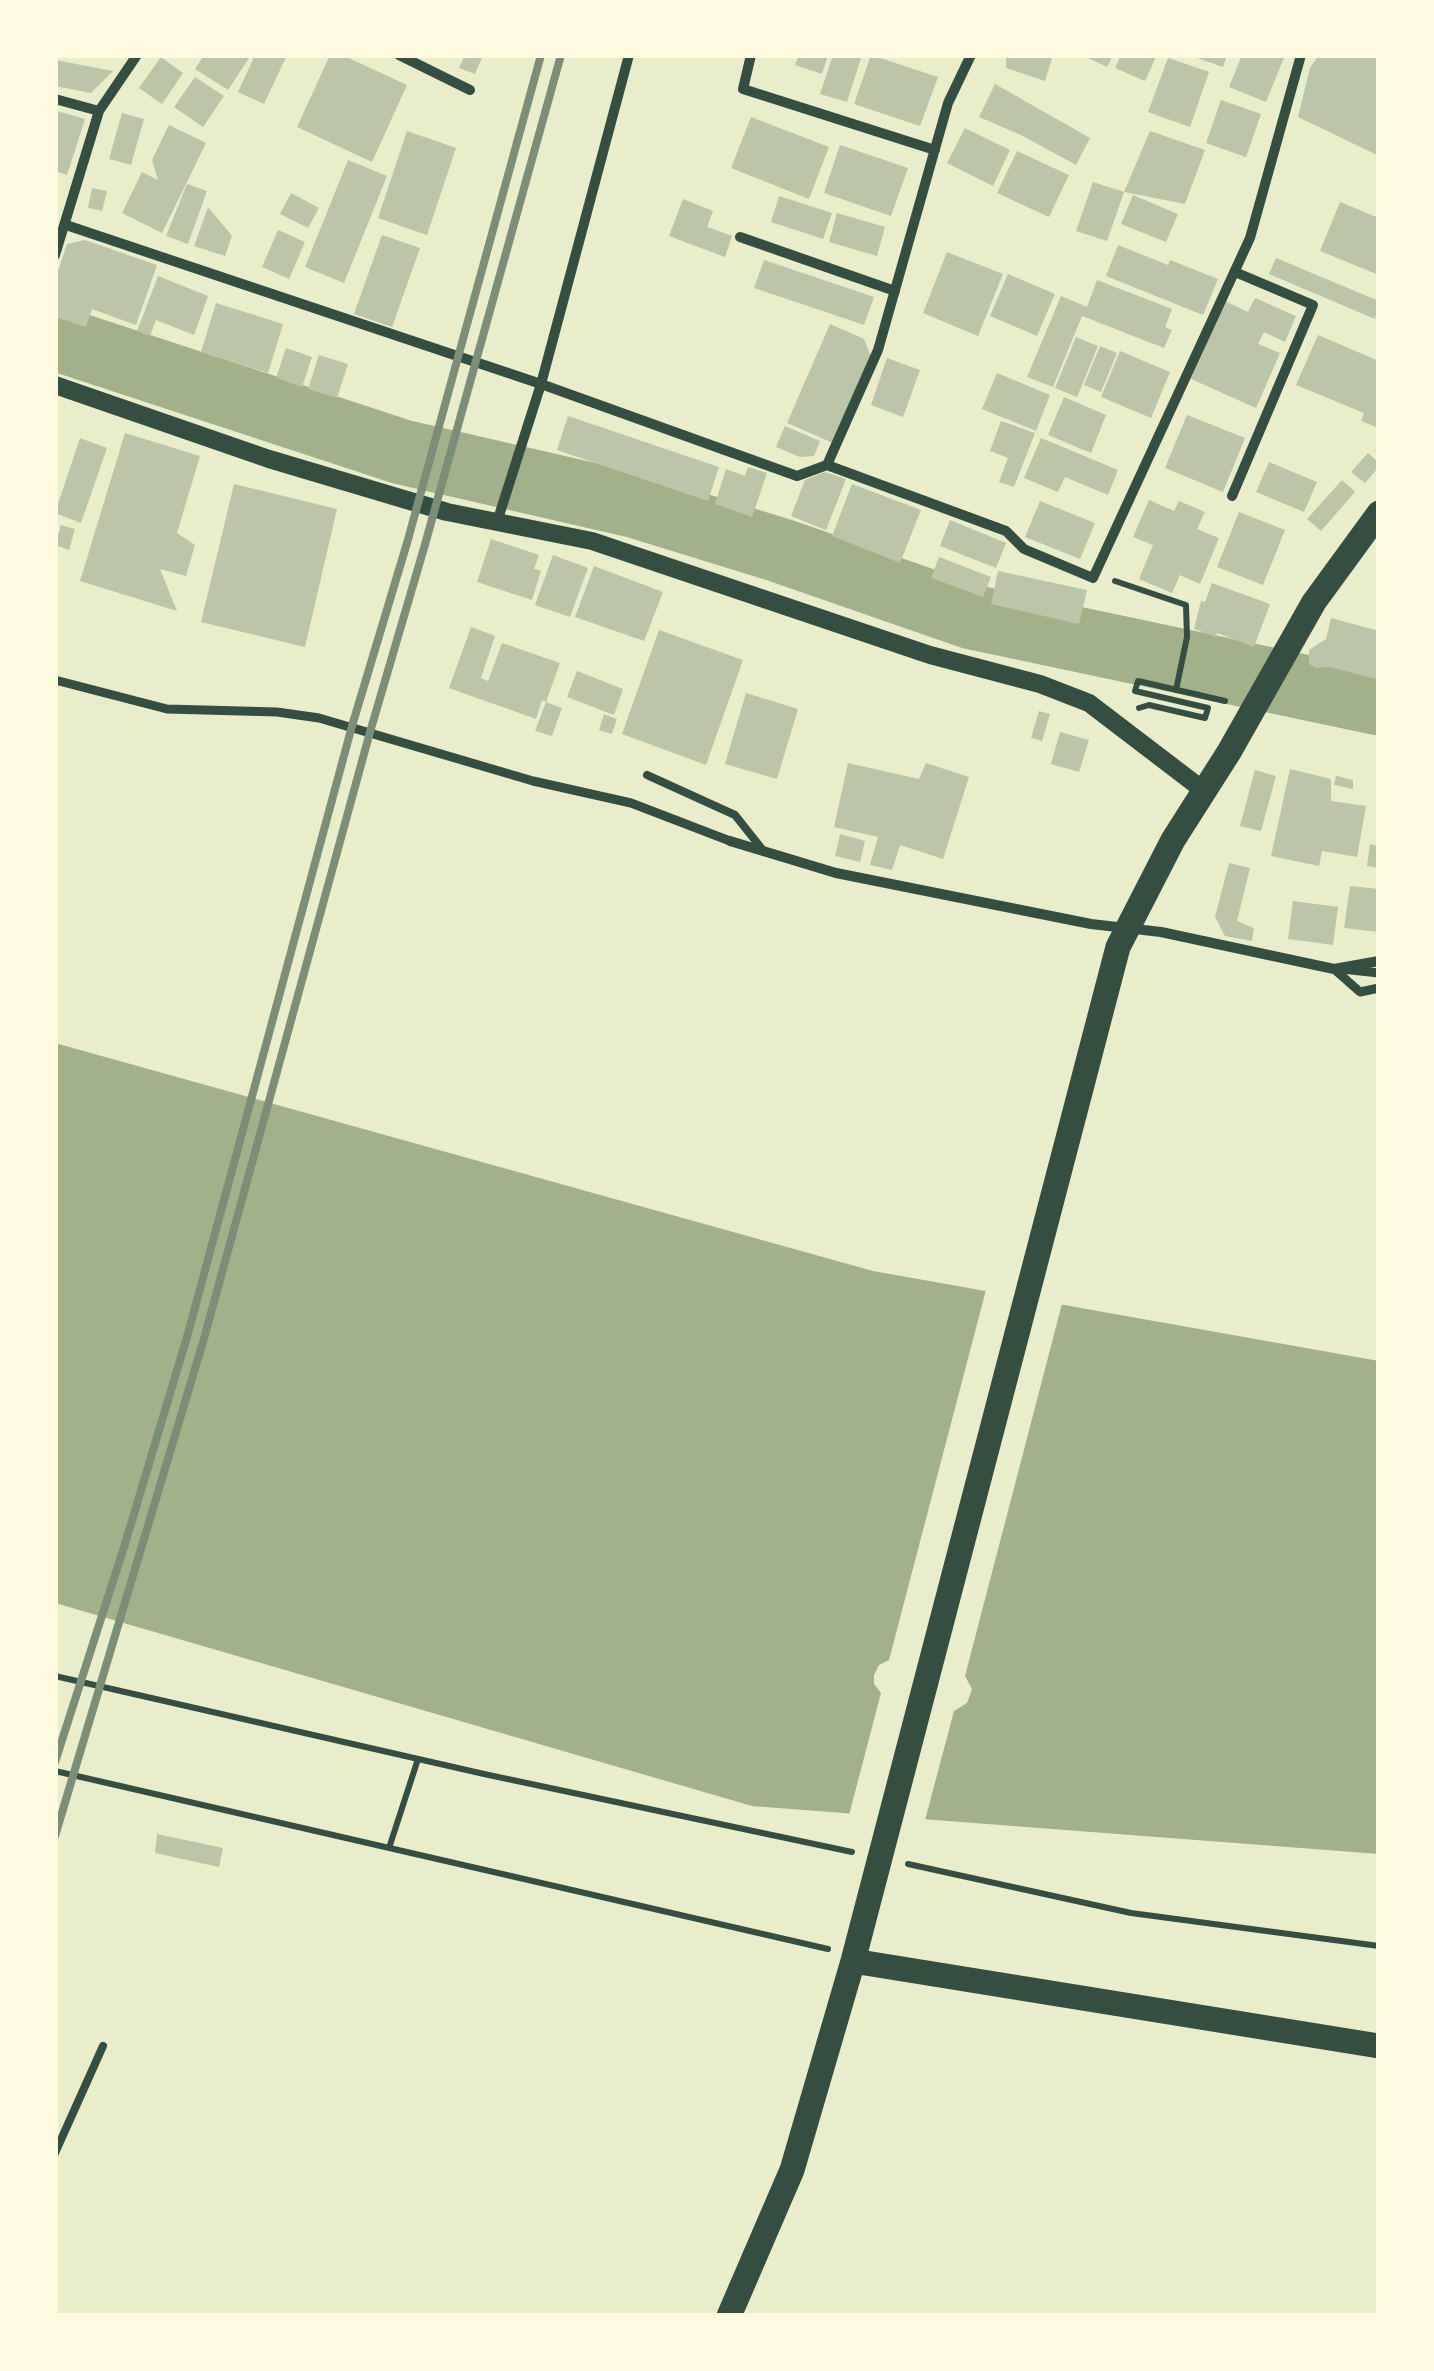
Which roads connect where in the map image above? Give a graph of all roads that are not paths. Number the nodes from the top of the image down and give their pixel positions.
1 (137, 55) edge
2 (399, 55) edge
3 (629, 55) edge
4 (751, 55) edge
5 (970, 55) edge
6 (1300, 55) edge
7 (470, 90) dead end
8 (55, 99) edge
9 (99, 111) junction
10 (935, 150) junction
11 (66, 225) junction
12 (740, 236) dead end
13 (56, 249) edge
14 (1235, 272) junction
15 (895, 291) junction
16 (541, 384) junction
17 (55, 386) edge
18 (827, 465) junction
19 (1232, 496) dead end
20 (1379, 513) edge
21 (496, 522) junction
22 (55, 680) edge
23 (647, 776) dead end
24 (1203, 790) junction
25 (730, 841) joint
26 (764, 852) junction
27 (1123, 937) junction
28 (1379, 962) edge
29 (1334, 969) junction
30 (1379, 973) edge
31 (1379, 988) edge
32 (853, 1961) junction
33 (104, 2046) dead end
34 (1379, 2046) edge
35 (55, 2153) edge
36 (729, 2316) edge

1 - 9 street
2 - 7 street
3 - 16 street
4 - 10 street
5 - 10 street
6 - 14 street
8 - 9 street
9 - 11 street
10 - 15 street
11 - 13 street
11 - 16 street
12 - 15 street
14 - 18 street
14 - 19 street
15 - 18 street
16 - 18 street
16 - 21 street
17 - 21 street
20 - 24 main road
21 - 24 street
22 - 25 street
23 - 26 lane
24 - 27 main road
25 - 26 street
26 - 27 street
27 - 29 street
27 - 32 main road
28 - 29 street
29 - 30 street
29 - 31 street
32 - 34 main road
32 - 36 main road
33 - 35 lane

